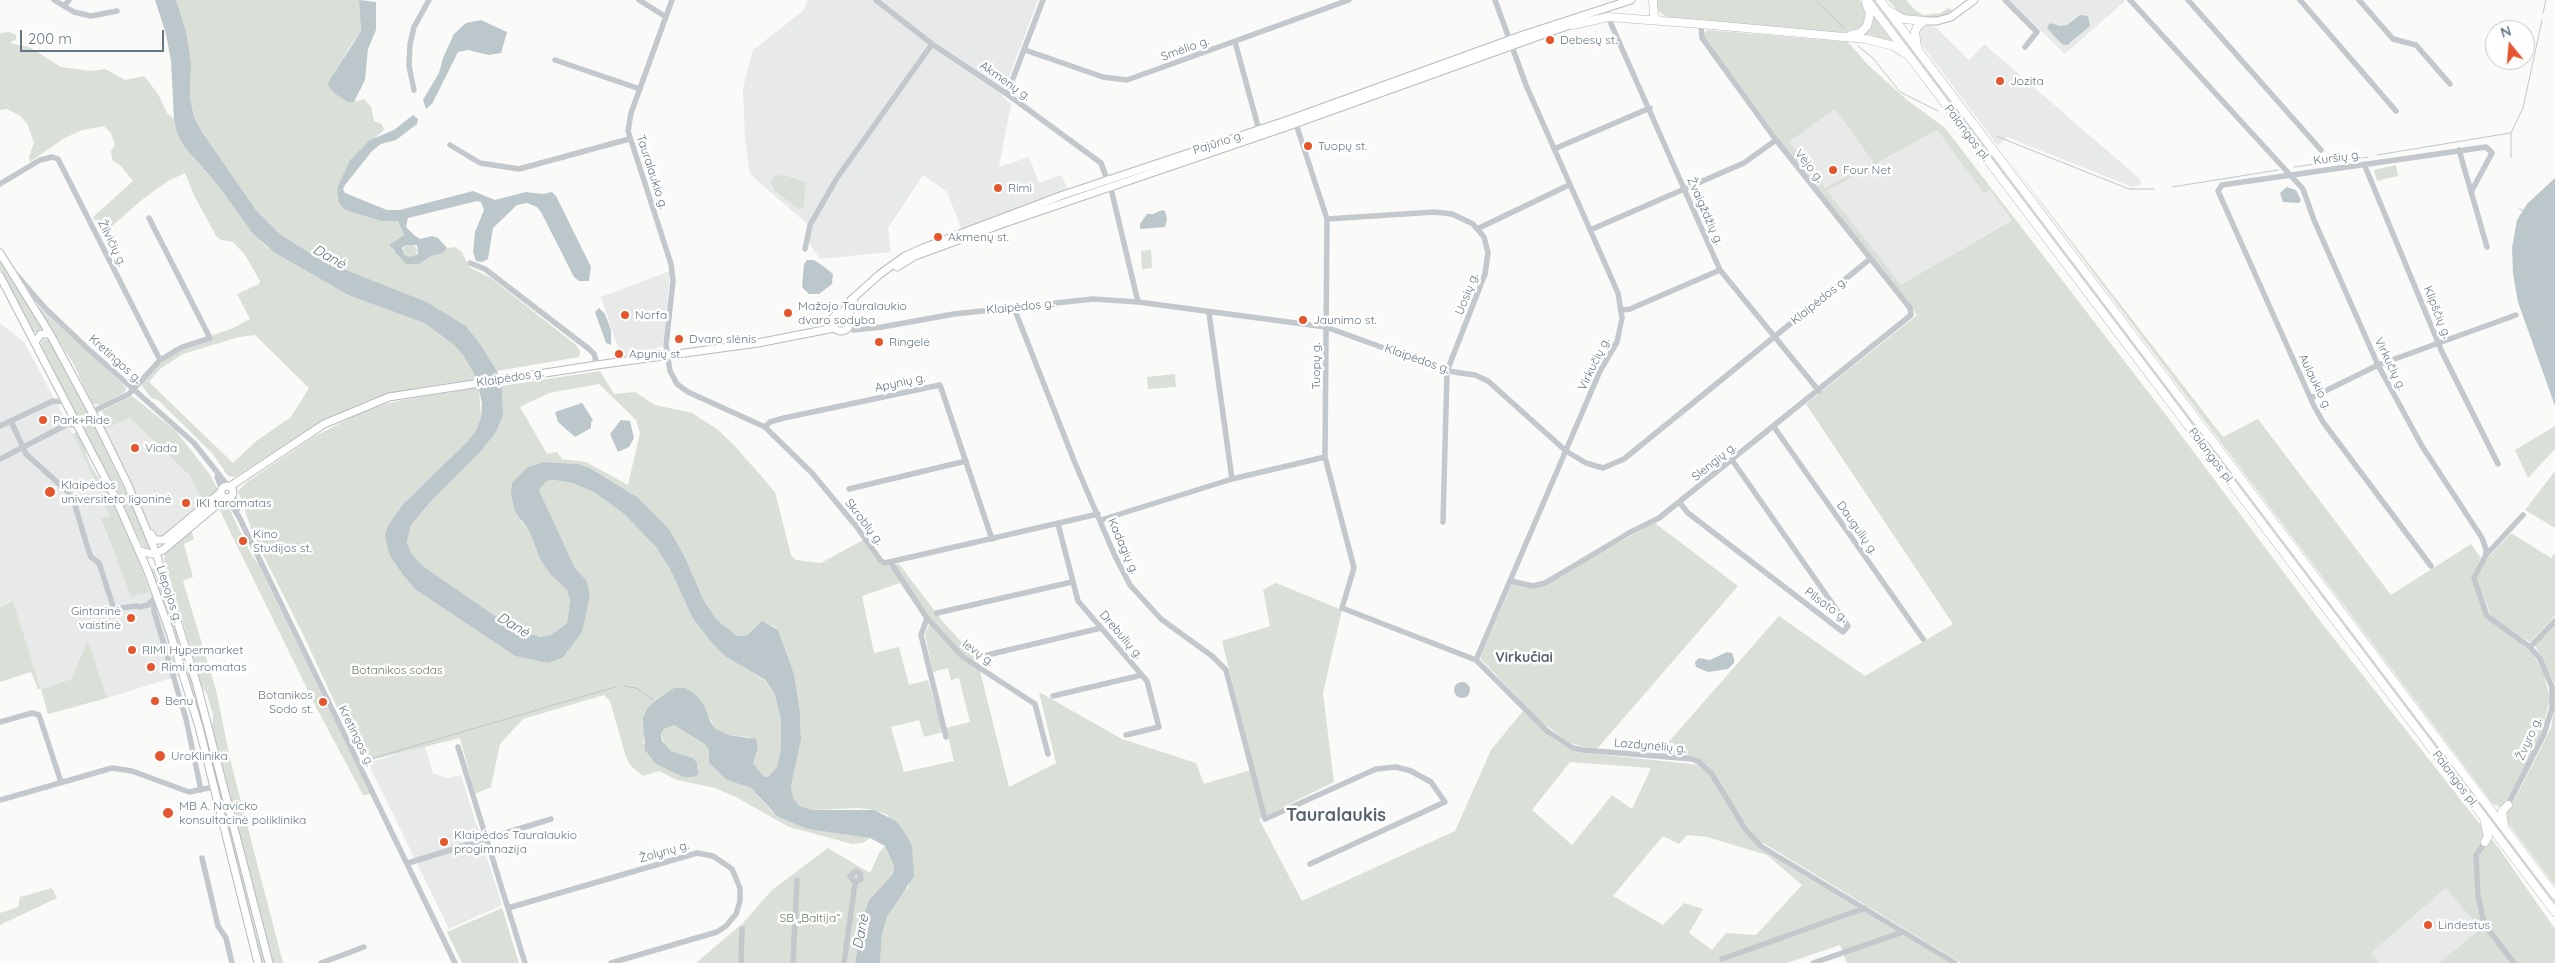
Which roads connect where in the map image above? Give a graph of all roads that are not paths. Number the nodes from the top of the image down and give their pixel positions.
1 (54, 0) edge
2 (69, 0) edge
3 (430, 0) edge
4 (639, 0) edge
5 (672, 0) edge
6 (876, 0) edge
7 (1043, 0) edge
8 (1349, 0) edge
9 (1495, 0) edge
10 (1631, 0) edge
11 (1653, 0) edge
12 (1866, 0) edge
13 (1880, 0) edge
14 (1974, 0) edge
15 (2005, 0) edge
16 (2130, 0) edge
17 (2188, 0) edge
18 (2300, 0) edge
19 (2359, 0) edge
20 (64, 6) junction
21 (1612, 7) junction
22 (1888, 10) junction
23 (117, 11) dead end
24 (666, 17) junction
25 (1608, 17) junction
26 (1658, 20) junction
27 (1924, 21) junction
28 (1701, 24) junction
29 (1573, 25) junction
30 (1842, 36) junction
31 (1234, 42) junction
32 (932, 44) junction
33 (1510, 44) junction
34 (2024, 47) dead end
35 (1917, 49) junction
36 (1024, 50) junction
37 (1910, 57) junction
38 (555, 60) dead end
39 (2450, 84) dead end
40 (640, 89) junction
41 (414, 90) dead end
42 (1007, 94) junction
43 (1650, 108) junction
44 (2396, 111) dead end
45 (1296, 124) junction
46 (1259, 130) junction
47 (629, 139) junction
48 (1776, 140) junction
49 (450, 145) dead end
50 (1554, 149) junction
51 (2321, 150) dead end
52 (2459, 150) junction
53 (2364, 164) junction
54 (2291, 175) junction
55 (0, 184) edge
56 (1109, 184) junction
57 (1569, 185) junction
58 (2219, 187) joint
59 (1684, 189) junction
60 (2471, 192) junction
61 (149, 218) dead end
62 (1327, 219) junction
63 (1479, 228) junction
64 (1590, 230) junction
65 (2487, 247) dead end
66 (805, 249) dead end
67 (0, 253) edge
68 (1870, 259) junction
69 (6, 263) junction
70 (470, 263) dead end
71 (1720, 270) junction
72 (0, 276) edge
73 (1138, 302) junction
74 (1014, 308) junction
75 (1622, 310) junction
76 (1209, 312) junction
77 (1911, 315) joint
78 (2516, 315) dead end
79 (832, 320) junction
80 (847, 320) junction
81 (1326, 327) junction
82 (834, 328) junction
83 (817, 329) junction
84 (50, 334) junction
85 (798, 334) joint
86 (1774, 338) junction
87 (35, 342) junction
88 (2439, 343) junction
89 (667, 355) junction
90 (160, 360) junction
91 (597, 365) junction
92 (2378, 365) junction
93 (1447, 371) junction
94 (58, 387) junction
95 (134, 389) junction
96 (1819, 391) junction
97 (2311, 398) junction
98 (53, 401) junction
99 (66, 402) junction
100 (70, 410) junction
101 (92, 412) junction
102 (11, 421) junction
103 (68, 424) junction
104 (0, 426) edge
105 (78, 426) junction
106 (765, 427) junction
107 (1774, 427) junction
108 (22, 447) junction
109 (1566, 451) junction
110 (0, 458) edge
111 (1325, 458) junction
112 (1732, 460) junction
113 (966, 461) junction
114 (2498, 464) dead end
115 (213, 468) junction
116 (219, 475) junction
117 (1232, 479) junction
118 (240, 481) junction
119 (849, 489) dead end
120 (227, 492) junction
121 (1680, 502) junction
122 (218, 504) junction
123 (232, 505) junction
124 (2523, 515) dead end
125 (239, 517) junction
126 (1100, 517) junction
127 (1443, 522) dead end
128 (1058, 524) junction
129 (146, 528) junction
130 (992, 539) junction
131 (140, 551) junction
132 (159, 551) junction
133 (2486, 555) junction
134 (891, 563) junction
135 (160, 566) junction
136 (2431, 566) dead end
137 (147, 569) junction
138 (163, 574) junction
139 (1510, 581) junction
140 (1072, 582) junction
141 (155, 595) junction
142 (148, 605) junction
143 (1342, 608) joint
144 (154, 611) junction
145 (937, 613) dead end
146 (927, 618) junction
147 (2555, 621) edge
148 (1101, 628) junction
149 (1923, 639) dead end
150 (2530, 647) junction
151 (983, 656) dead end
152 (1476, 660) junction
153 (1142, 675) junction
154 (2554, 695) edge
155 (1053, 696) dead end
156 (0, 722) edge
157 (1126, 735) dead end
158 (946, 737) dead end
159 (458, 747) dead end
160 (1048, 754) dead end
161 (61, 782) junction
162 (214, 787) junction
163 (201, 790) junction
164 (0, 800) edge
165 (2488, 805) junction
166 (2508, 805) junction
167 (2484, 818) junction
168 (551, 819) dead end
169 (2506, 829) junction
170 (486, 838) junction
171 (2484, 842) junction
172 (2504, 844) junction
173 (202, 858) dead end
174 (408, 863) junction
175 (1310, 864) dead end
176 (797, 880) dead end
177 (855, 883) dead end
178 (2555, 895) edge
179 (508, 908) junction
180 (1865, 908) junction
181 (2555, 912) edge
182 (742, 929) dead end
183 (1903, 932) junction
184 (364, 947) dead end
185 (1722, 959) dead end
186 (232, 963) edge
187 (258, 963) edge
188 (269, 963) edge
189 (321, 963) edge
190 (455, 963) edge
191 (525, 963) edge
192 (611, 963) edge
193 (741, 963) edge
194 (793, 963) edge
195 (844, 963) edge
196 (1813, 963) edge
197 (1955, 963) edge
198 (2514, 963) edge

1 - 20 street
2 - 20 street
3 - 41 street
4 - 24 street
5 - 24 street, Tauralaukio g.
6 - 32 street, Akmenų g.
7 - 36 street
8 - 31 street, Smėlio g.
9 - 33 street, Virkučių g.
10 - 21 main road, Pajūrio g.
11 - 26 highway
12 - 30 highway
12 - 37 highway, Palangos pl.
13 - 22 highway, Palangos pl.
14 - 27 main road
15 - 34 street
16 - 54 street, Virkučių g.
17 - 51 street
18 - 44 street
19 - 39 street
20 - 23 street
21 - 29 main road, Pajūrio g.
21 - 33 main road, Pajūrio g.
22 - 27 highway
22 - 35 highway, Palangos pl.
24 - 40 street, Tauralaukio g.
25 - 26 highway
25 - 29 highway
25 - 43 street, Žvaigždžių g.
26 - 28 highway
27 - 35 highway
28 - 30 highway
28 - 48 street, Vėjo g.
29 - 33 main road, Pajūrio g.
30 - 37 highway
31 - 36 street, Smėlio g.
31 - 46 street
32 - 42 street, Akmenų g.
32 - 66 street
33 - 45 main road, Pajūrio g.
33 - 46 main road, Pajūrio g.
33 - 50 street, Virkučių g.
35 - 165 highway, Palangos pl.
36 - 42 street
37 - 167 highway, Palangos pl.
38 - 40 street
40 - 47 street, Tauralaukio g.
42 - 56 street, Akmenų g.
43 - 50 street
43 - 59 street, Žvaigždžių g.
45 - 56 main road, Pajūrio g.
45 - 62 street, Tuopų g.
46 - 56 main road, Pajūrio g.
47 - 49 street
47 - 89 street, Tauralaukio g.
48 - 59 street
48 - 68 street, Vėjo g.
50 - 57 street, Virkučių g.
52 - 53 street, Kuršių g.
52 - 60 street
52 - 60 street, Kuršių g.
53 - 54 street, Kuršių g.
53 - 88 street, Klipščių g.
54 - 58 street, Kuršių g.
54 - 92 street, Virkučių g.
55 - 90 street, Žilvičių g.
56 - 73 street, Akmenų g.
56 - 80 main road, Pajūrio g.
57 - 63 street
57 - 64 street, Virkučių g.
58 - 97 street, Aulaukio g.
59 - 64 street
59 - 71 street, Žvaigždžių g.
60 - 65 street
61 - 90 street
62 - 63 street
62 - 81 street, Tuopų g.
63 - 93 street, Uosių g.
64 - 75 street, Virkučių g.
67 - 69 main road, Liepojos g.
68 - 77 street, Vėjo g.
68 - 86 street, Klaipėdos g.
69 - 84 main road, Liepojos g.
69 - 95 street, Kretingos g.
70 - 91 street
71 - 75 street
71 - 86 street, Žvaigždžių g.
72 - 87 main road, Liepojos g.
73 - 74 street, Klaipėdos g.
73 - 76 street, Klaipėdos g.
74 - 80 street, Klaipėdos g.
74 - 126 street, Kadagių g.
75 - 109 street, Virkučių g.
76 - 81 street, Klaipėdos g.
76 - 117 street
77 - 96 street, Slengių g.
78 - 88 street
79 - 80 main road, Pajūrio g.
79 - 82 main road
79 - 83 main road, Pajūrio g.
80 - 82 main road, Pajūrio g.
81 - 93 street, Klaipėdos g.
81 - 111 street, Tuopų g.
82 - 83 main road, Pajūrio g.
83 - 85 main road, Pajūrio g.
84 - 87 main road
84 - 101 main road, Liepojos g.
85 - 89 main road, Klaipėdos g.
86 - 96 street, Žvaigždžių g.
86 - 109 street, Klaipėdos g.
87 - 94 main road, Liepojos g.
88 - 92 street
88 - 114 street, Klipščių g.
89 - 91 main road, Klaipėdos g.
89 - 106 street, Skroblų g.
90 - 95 street
91 - 118 main road, Klaipėdos g.
92 - 97 street
92 - 133 street, Virkučių g.
93 - 109 street, Klaipėdos g.
93 - 127 street, Uosių g.
94 - 98 street
94 - 99 main road, Liepojos g.
95 - 101 street
95 - 115 street, Kretingos g.
96 - 107 street, Slengių g.
97 - 136 street, Aulaukio g.
98 - 99 street
98 - 102 street
99 - 100 main road, Liepojos g.
100 - 103 street
100 - 105 main road, Liepojos g.
101 - 129 main road, Liepojos g.
102 - 104 street
102 - 108 street
103 - 105 street
103 - 108 street
105 - 131 main road, Liepojos g.
106 - 113 street, Apynių g.
106 - 134 street, Skroblų g.
107 - 112 street, Slengių g.
107 - 149 street, Daugulių g.
108 - 110 street
108 - 142 street
109 - 139 street, Virkučių g.
111 - 117 street
111 - 143 street, Tuopų g.
112 - 121 street, Slengių g.
112 - 121 street, Pilsoto g.
113 - 119 street
113 - 130 street, Apynių g.
115 - 116 street, Kretingos g.
115 - 120 street, Kretingos g.
116 - 118 street
116 - 120 street, Kretingos g.
117 - 126 street
118 - 120 main road
120 - 122 main road
120 - 123 street, Kretingos g.
120 - 125 street, Kretingos g.
120 - 129 main road
121 - 139 street, Slengių g.
122 - 123 street
122 - 132 main road
123 - 125 street, Kretingos g.
124 - 133 street, Žvyro g.
125 - 174 street, Kretingos g.
126 - 128 street
126 - 175 street, Kadagių g.
128 - 130 street
128 - 140 street, Drebulių g.
129 - 132 main road, Liepojos g.
130 - 134 street
131 - 132 main road
131 - 137 main road, Liepojos g.
132 - 135 main road, Liepojos g.
132 - 138 main road
133 - 150 street, Žvyro g.
134 - 146 street, Ievų g.
135 - 137 main road
135 - 138 main road, Liepojos g.
137 - 141 main road, Liepojos g.
138 - 188 main road, Liepojos g.
139 - 152 street, Virkučių g.
140 - 145 street
140 - 148 street, Drebulių g.
141 - 142 street
141 - 144 street
141 - 162 main road, Liepojos g.
142 - 144 street
143 - 152 street, Lazdynėlių g.
144 - 163 street
146 - 158 street
146 - 160 street, Ievų g.
147 - 150 street
148 - 151 street
148 - 153 street, Drebulių g.
150 - 154 street, Žvyro g.
152 - 180 street, Lazdynėlių g.
153 - 155 street
153 - 157 street, Drebulių g.
154 - 166 street, Žvyro g.
156 - 161 street
159 - 170 street
161 - 163 street
161 - 164 street
162 - 163 street
162 - 187 main road, Liepojos g.
165 - 166 highway
165 - 169 highway, Palangos pl.
166 - 169 highway
167 - 171 highway
167 - 172 highway, Palangos pl.
168 - 170 street
169 - 178 highway, Palangos pl.
170 - 174 street
170 - 179 street
171 - 172 highway
171 - 198 street
172 - 181 highway, Palangos pl.
173 - 186 street
174 - 190 street, Kretingos g.
176 - 194 street
177 - 195 street
179 - 191 street
179 - 192 street, Žolynų g.
180 - 183 street, Lazdynėlių g.
180 - 185 street
182 - 193 street
183 - 196 street
183 - 197 street, Lazdynėlių g.
184 - 189 street

